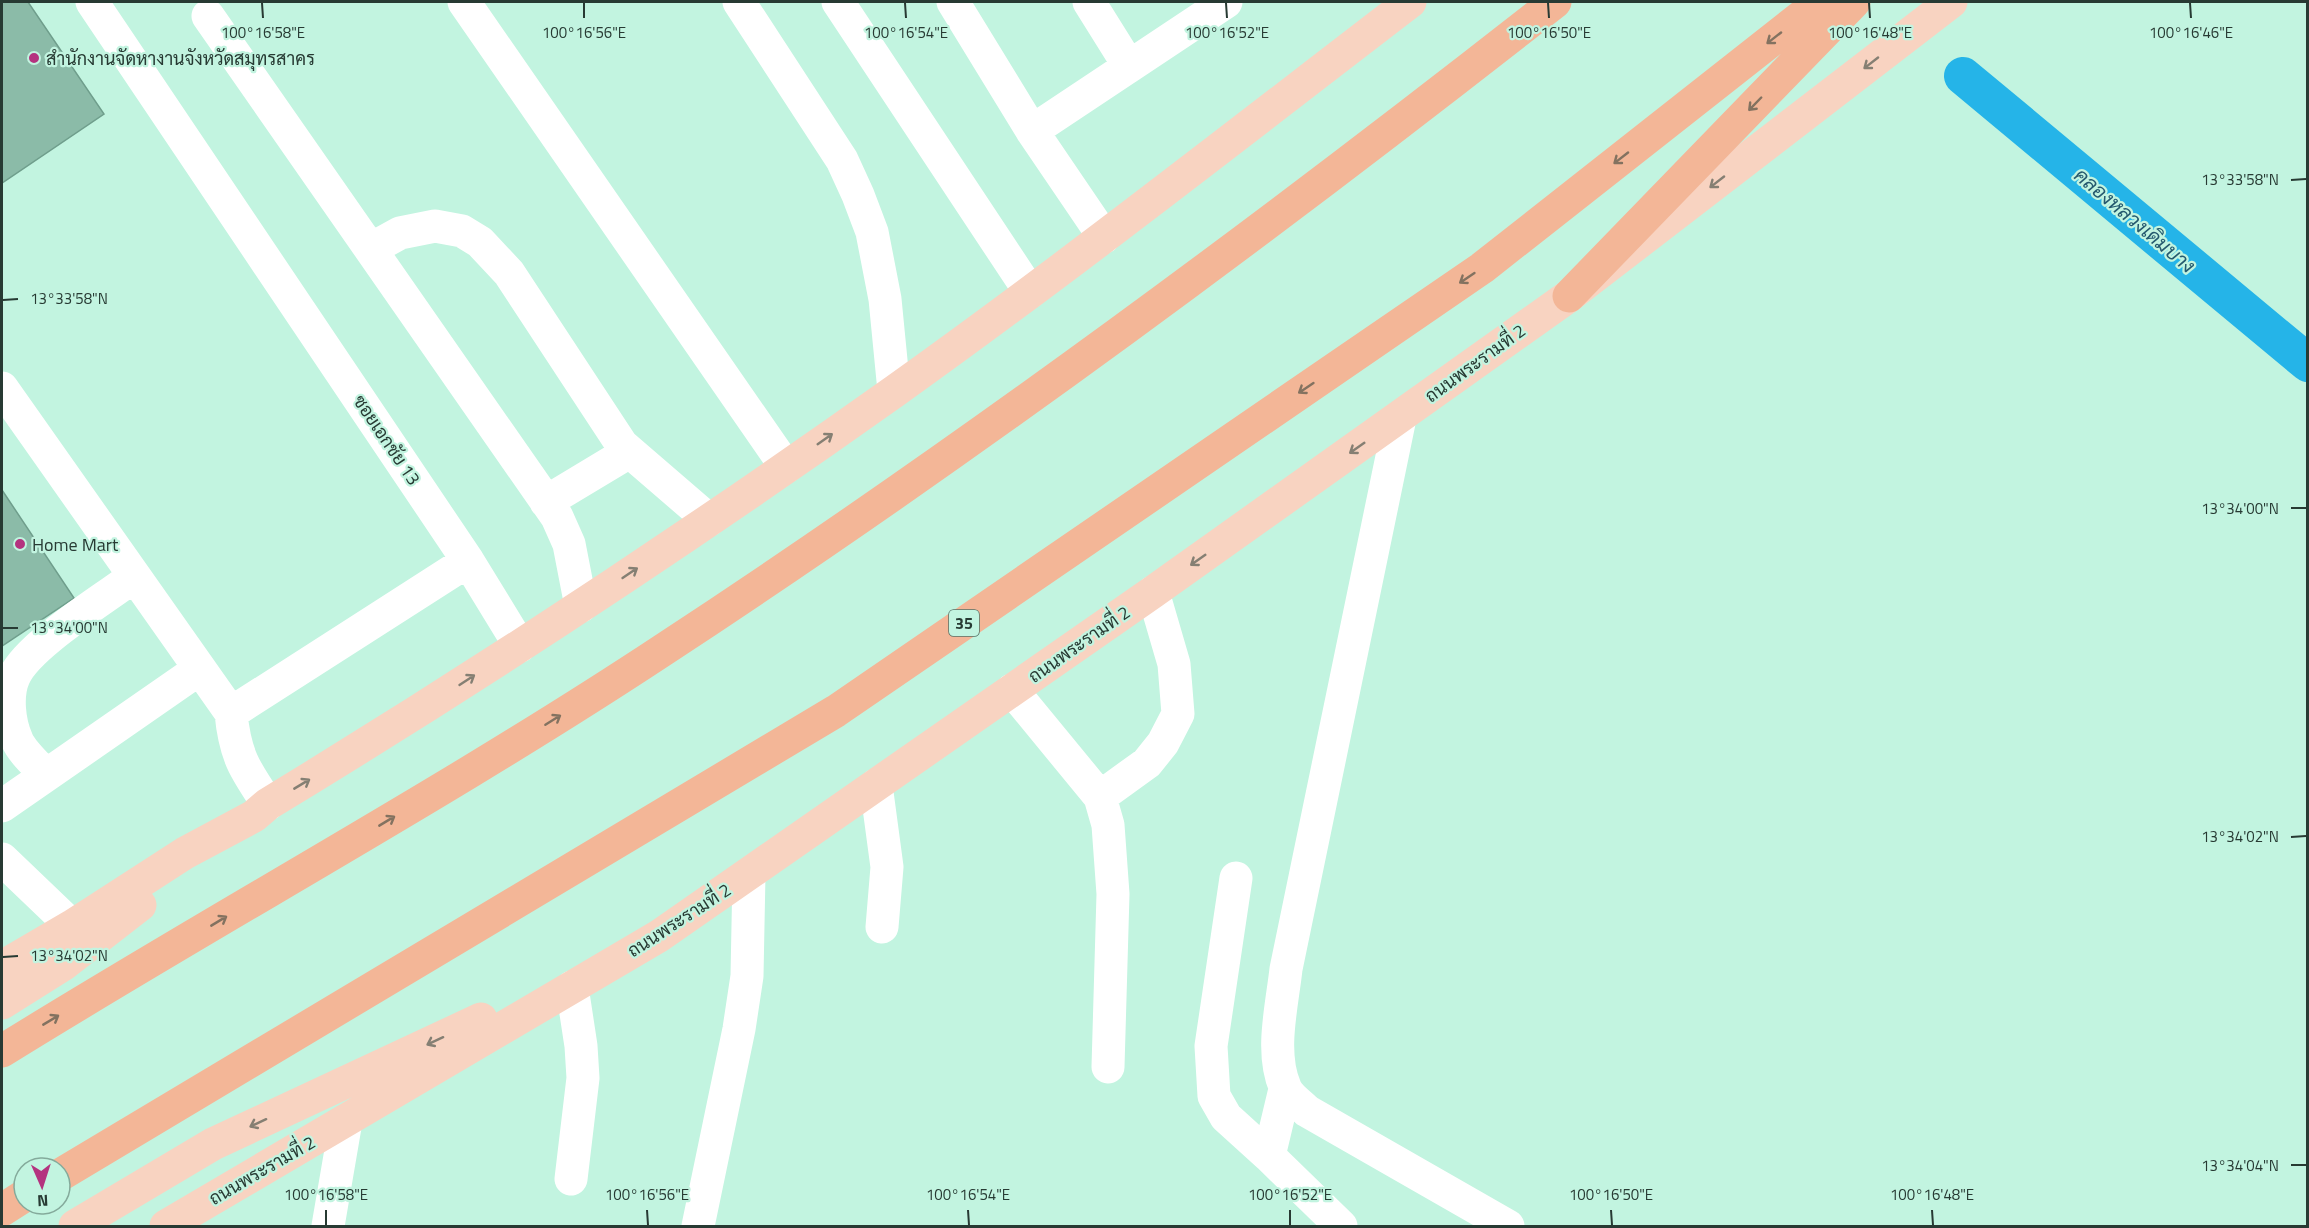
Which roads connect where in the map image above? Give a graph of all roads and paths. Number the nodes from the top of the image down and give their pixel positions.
1 (92, 2) edge
2 (464, 2) edge
3 (739, 2) edge
4 (838, 2) edge
5 (953, 2) edge
6 (1089, 2) edge
7 (1410, 2) edge
8 (1555, 2) edge
9 (1820, 2) edge
10 (1854, 2) edge
11 (1951, 2) edge
12 (1212, 5) edge
13 (208, 16) dead end
14 (1128, 66) junction
15 (1032, 130) junction
16 (1104, 237) junction
17 (370, 249) junction
18 (1030, 292) junction
19 (1569, 296) junction
20 (2, 388) edge
21 (894, 391) junction
22 (1400, 418) junction
23 (629, 452) junction
24 (786, 467) junction
25 (546, 502) junction
26 (709, 520) junction
27 (468, 561) junction
28 (133, 577) junction
29 (1153, 592) junction
30 (581, 606) junction
31 (520, 646) junction
32 (198, 670) junction
33 (1012, 690) junction
34 (231, 713) junction
35 (46, 775) junction
36 (876, 785) junction
37 (1100, 797) junction
38 (2, 806) edge
39 (261, 810) junction
40 (2, 859) edge
41 (749, 874) junction
42 (1236, 878) dead end
43 (72, 926) junction
44 (882, 927) dead end
45 (659, 936) junction
46 (2, 968) edge
47 (572, 987) junction
48 (2, 1003) edge
49 (2, 1050) edge
50 (1108, 1067) dead end
51 (1285, 1089) junction
52 (346, 1121) junction
53 (1269, 1156) junction
54 (72, 1168) edge
55 (571, 1179) dead end
56 (185, 1222) edge
57 (75, 1227) edge
58 (328, 1227) edge
59 (698, 1227) edge
60 (1341, 1227) edge
61 (1508, 1227) edge

1 - 27 street, ซอยเอกชัย 13
2 - 24 street
3 - 21 street
4 - 18 street
5 - 15 street
6 - 14 street
7 - 16 main road
49 -> 8 highway
9 -> 54 highway, 35
10 -> 19 highway
11 -> 19 main road, ถนนพระรามที่ 2
12 - 14 street
13 - 17 street
14 - 15 street
15 - 16 street
16 - 18 main road
17 - 23 street
17 - 25 street
18 - 21 main road
19 - 22 main road, ถนนพระรามที่ 2
20 - 28 street
24 -> 21 main road
22 -> 29 main road, ถนนพระรามที่ 2
22 - 51 street
23 - 25 street
23 - 26 street
24 - 26 main road
25 - 30 street
30 -> 26 main road
27 - 31 street, ซอยเอกชัย 13
27 - 34 street
28 - 32 street
28 - 35 street
29 - 33 main road, ถนนพระรามที่ 2
29 - 37 street
30 - 31 main road
39 -> 31 main road
32 - 34 street
32 - 35 street
33 - 36 main road, ถนนพระรามที่ 2
33 - 37 street
34 - 39 street
35 - 38 street
36 - 41 main road, ถนนพระรามที่ 2
36 - 44 street
37 - 50 street
39 - 43 main road
39 - 48 main road
40 - 43 street
41 - 45 main road, ถนนพระรามที่ 2
41 - 59 street
42 - 53 street
43 - 46 main road
45 - 47 main road, ถนนพระรามที่ 2
45 -> 57 main road
47 - 52 main road, ถนนพระรามที่ 2
47 - 55 street
51 - 53 street
51 - 61 street
52 - 56 main road, ถนนพระรามที่ 2
52 - 58 street
53 - 60 street

